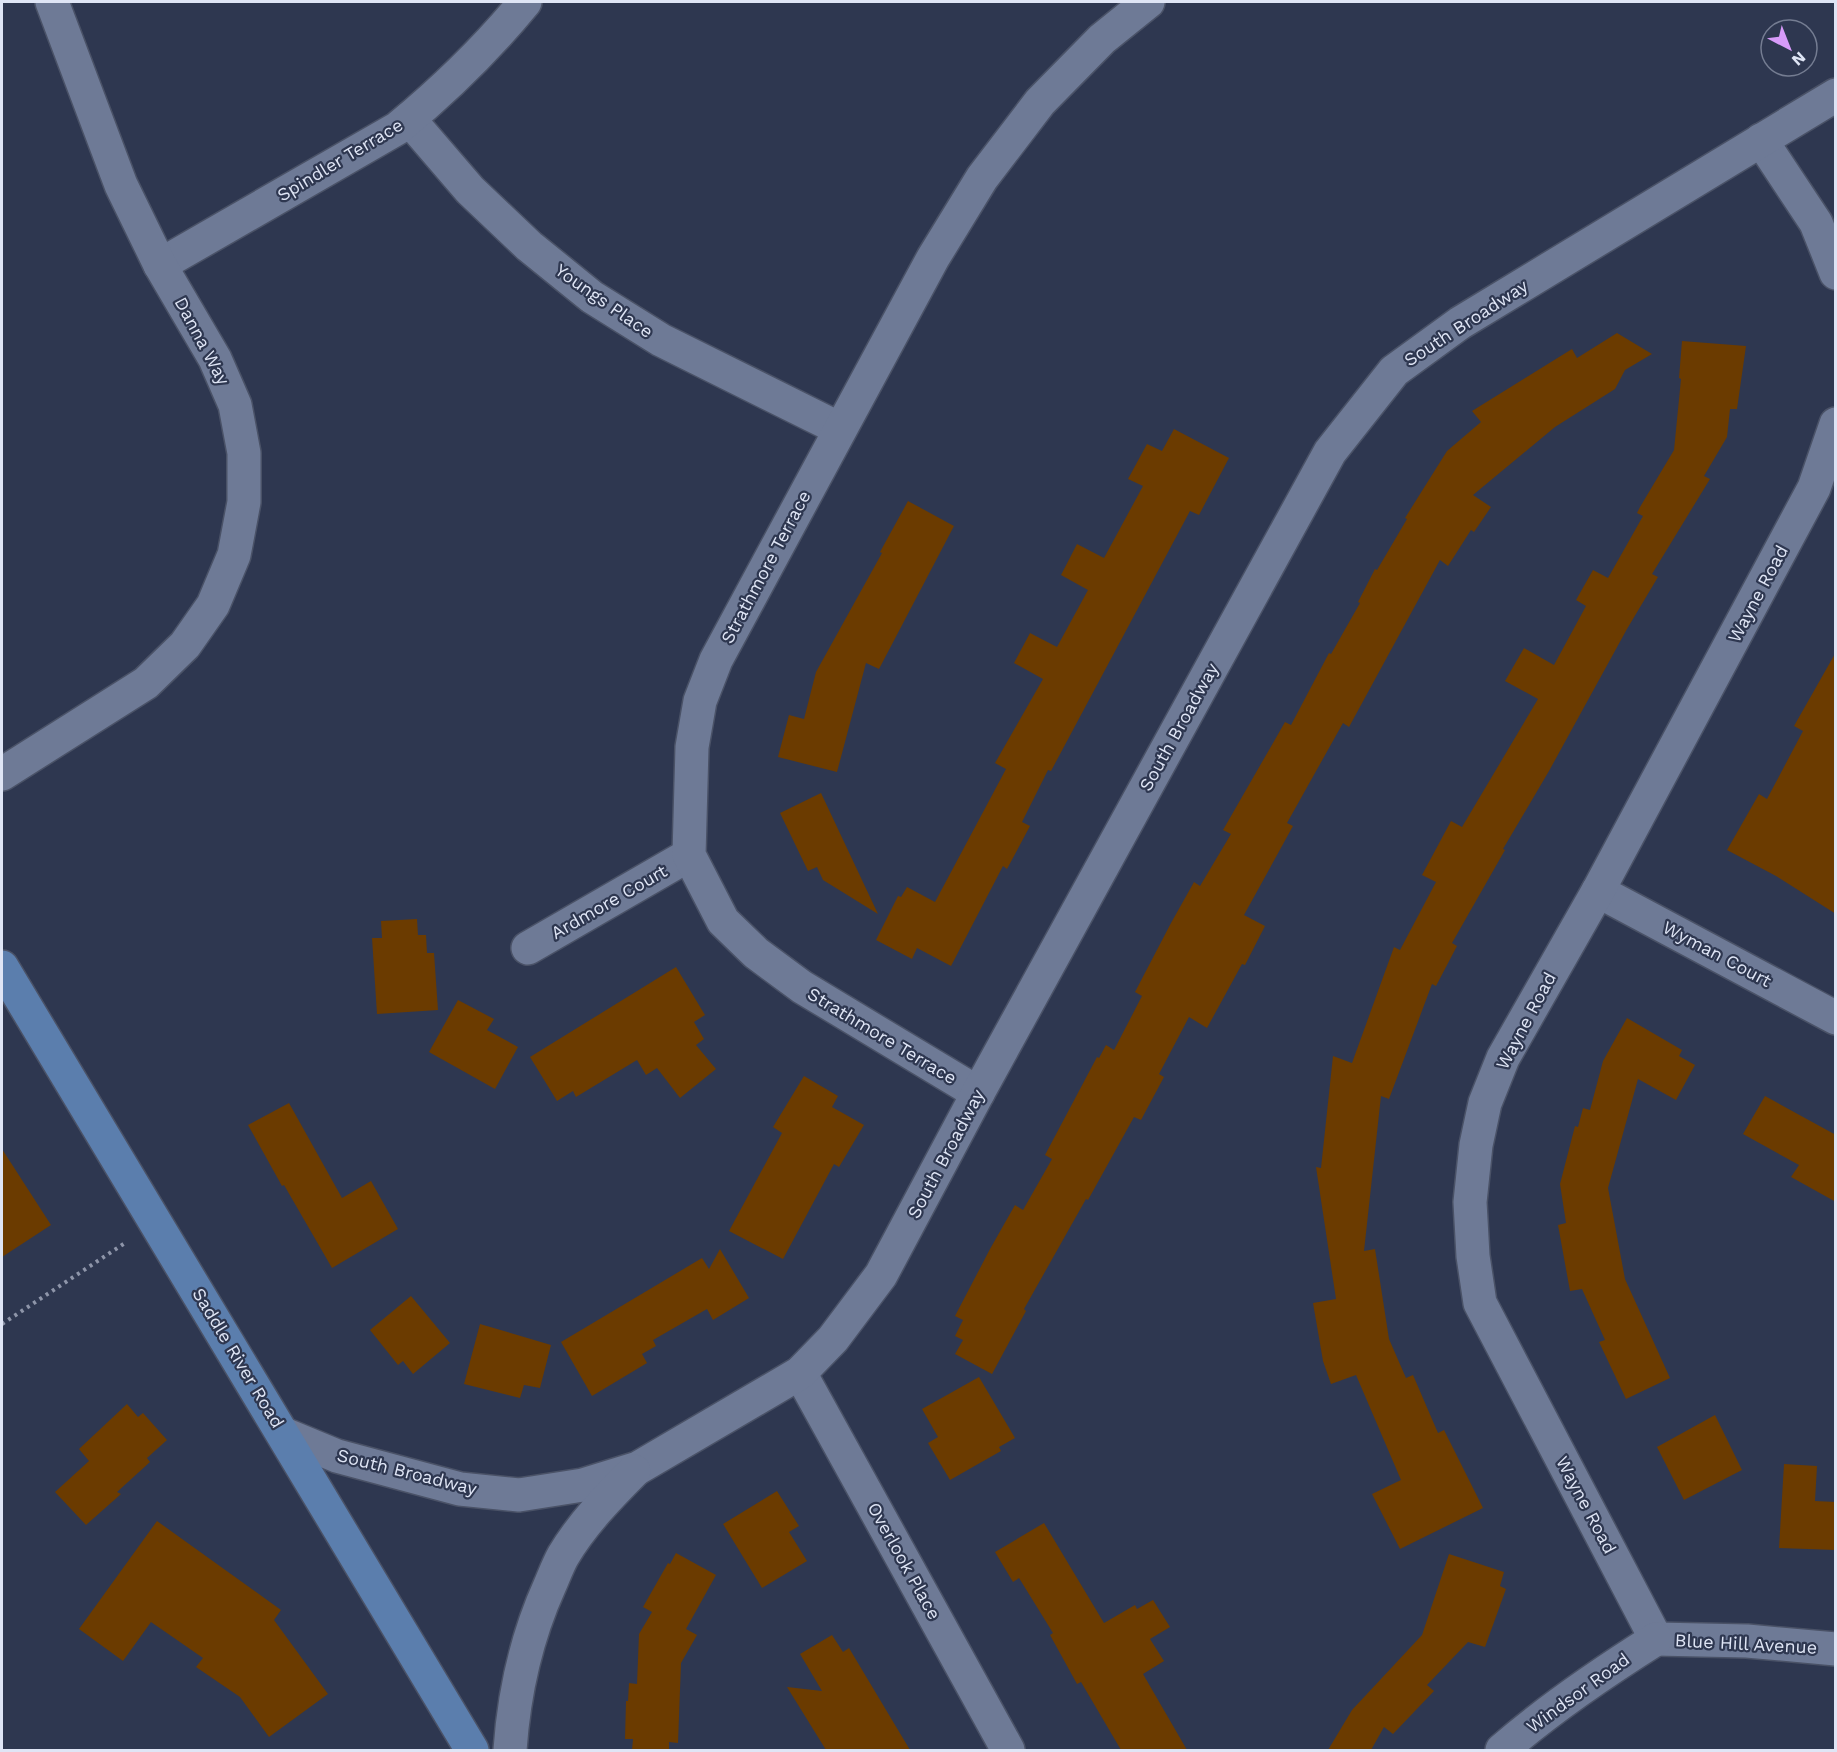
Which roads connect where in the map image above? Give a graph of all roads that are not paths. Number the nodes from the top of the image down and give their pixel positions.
1 (52, 2) edge
2 (525, 2) edge
3 (1148, 2) edge
4 (1836, 95) edge
5 (409, 119) junction
6 (1761, 140) junction
7 (160, 266) junction
8 (1836, 273) edge
9 (1836, 424) edge
10 (840, 429) junction
11 (2, 774) edge
12 (689, 855) junction
13 (1598, 891) junction
14 (528, 948) dead end
15 (2, 967) edge
16 (1836, 1018) edge
17 (978, 1093) junction
18 (800, 1373) junction
19 (284, 1434) junction
20 (638, 1468) junction
21 (1656, 1639) junction
22 (1836, 1648) edge
23 (472, 1750) edge
24 (510, 1750) edge
25 (1008, 1750) edge
26 (1502, 1750) edge

1 - 7 street, Danna Way
2 - 5 street, Spindler Terrace
3 - 10 street, Strathmore Terrace
4 - 6 street, South Broadway
5 - 7 street, Spindler Terrace
5 - 10 street, Youngs Place
6 - 8 street
6 - 17 street, South Broadway
7 - 11 street, Danna Way
9 - 13 street, Wayne Road
10 - 12 street, Strathmore Terrace
12 - 14 street, Ardmore Court
12 - 17 street, Strathmore Terrace
13 - 16 street, Wyman Court
13 - 21 street, Wayne Road
15 - 19 street, Saddle River Road
17 - 18 street, South Broadway
18 - 20 street, South Broadway
18 - 25 street, Overlook Place
19 - 20 street, South Broadway
19 - 23 street, Saddle River Road
20 - 24 street, South Broadway
21 - 22 street, Blue Hill Avenue
21 - 26 street, Windsor Road

